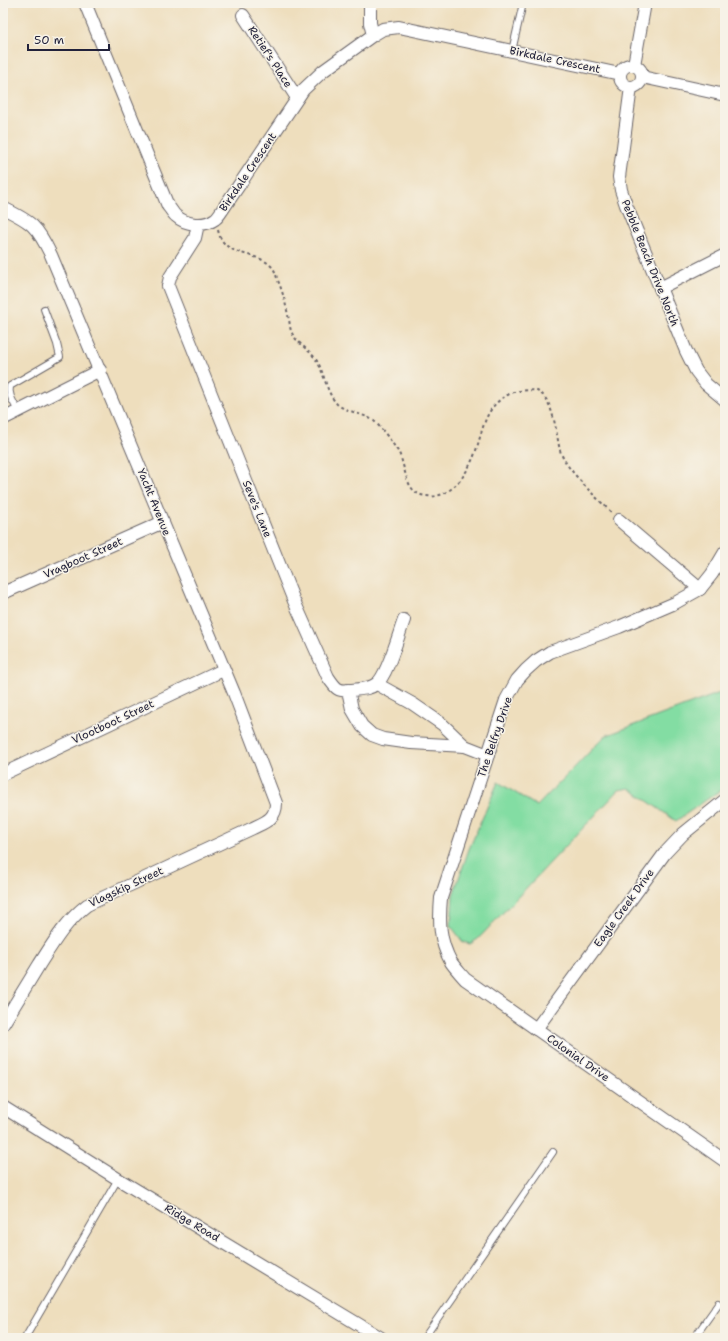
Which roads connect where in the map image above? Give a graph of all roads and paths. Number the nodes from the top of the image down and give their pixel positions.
1 (85, 3) edge
2 (370, 3) edge
3 (523, 3) edge
4 (645, 3) edge
5 (243, 15) dead end
6 (373, 35) junction
7 (512, 51) junction
8 (634, 65) junction
9 (620, 74) junction
10 (642, 77) junction
11 (630, 87) junction
12 (725, 95) edge
13 (297, 98) junction
14 (3, 208) edge
15 (215, 219) junction
16 (198, 224) junction
17 (725, 256) edge
18 (660, 288) junction
19 (44, 309) dead end
20 (100, 370) junction
21 (725, 400) edge
22 (18, 411) junction
23 (3, 419) edge
24 (619, 520) joint
25 (163, 522) junction
26 (725, 552) edge
27 (700, 589) junction
28 (3, 593) edge
29 (404, 620) dead end
30 (223, 670) junction
31 (377, 684) junction
32 (348, 690) junction
33 (465, 746) junction
34 (488, 755) junction
35 (3, 774) edge
36 (725, 800) edge
37 (274, 815) joint
38 (443, 944) joint
39 (3, 1024) edge
40 (536, 1029) junction
41 (3, 1107) edge
42 (553, 1152) dead end
43 (725, 1161) edge
44 (118, 1179) junction
45 (718, 1303) dead end
46 (26, 1338) edge
47 (381, 1338) edge
48 (424, 1338) edge
49 (694, 1338) edge

1 - 16 street
2 - 6 street
3 - 7 lane
4 - 8 street
5 - 13 street, Retief's Place
6 - 7 street, Birkdale Crescent
6 - 13 street, Birkdale Crescent
7 - 9 street, Birkdale Crescent
8 - 9 street
8 - 10 street
9 - 11 street
10 - 11 street
10 - 12 street
11 - 18 street, Pebble Beach Drive North
13 - 15 street, Birkdale Crescent
14 - 20 street, Yacht Avenue
15 - 16 street, Birkdale Crescent
15 - 24 path
16 - 32 street, Seve's Lane
17 - 18 street
18 - 21 street, Pebble Beach Drive North
19 - 22 lane
20 - 22 street
20 - 25 street, Yacht Avenue
22 - 23 street
24 - 27 street
25 - 28 street, Vragboot Street
25 - 30 street, Yacht Avenue
26 - 27 street, The Belfry Drive
27 - 34 street, The Belfry Drive
29 - 31 street
30 - 35 street, Vlootboot Street
30 - 37 street, Yacht Avenue
31 - 32 street, Seve's Lane
31 - 33 street
32 - 33 street
33 - 34 street
34 - 38 street, The Belfry Drive
36 - 40 street, Eagle Creek Drive
37 - 39 street, Vlagskip Street
38 - 40 street, Colonial Drive
40 - 43 street, Colonial Drive
41 - 44 street, Ridge Road
42 - 48 lane
44 - 46 lane
44 - 47 street, Ridge Road
45 - 49 lane

